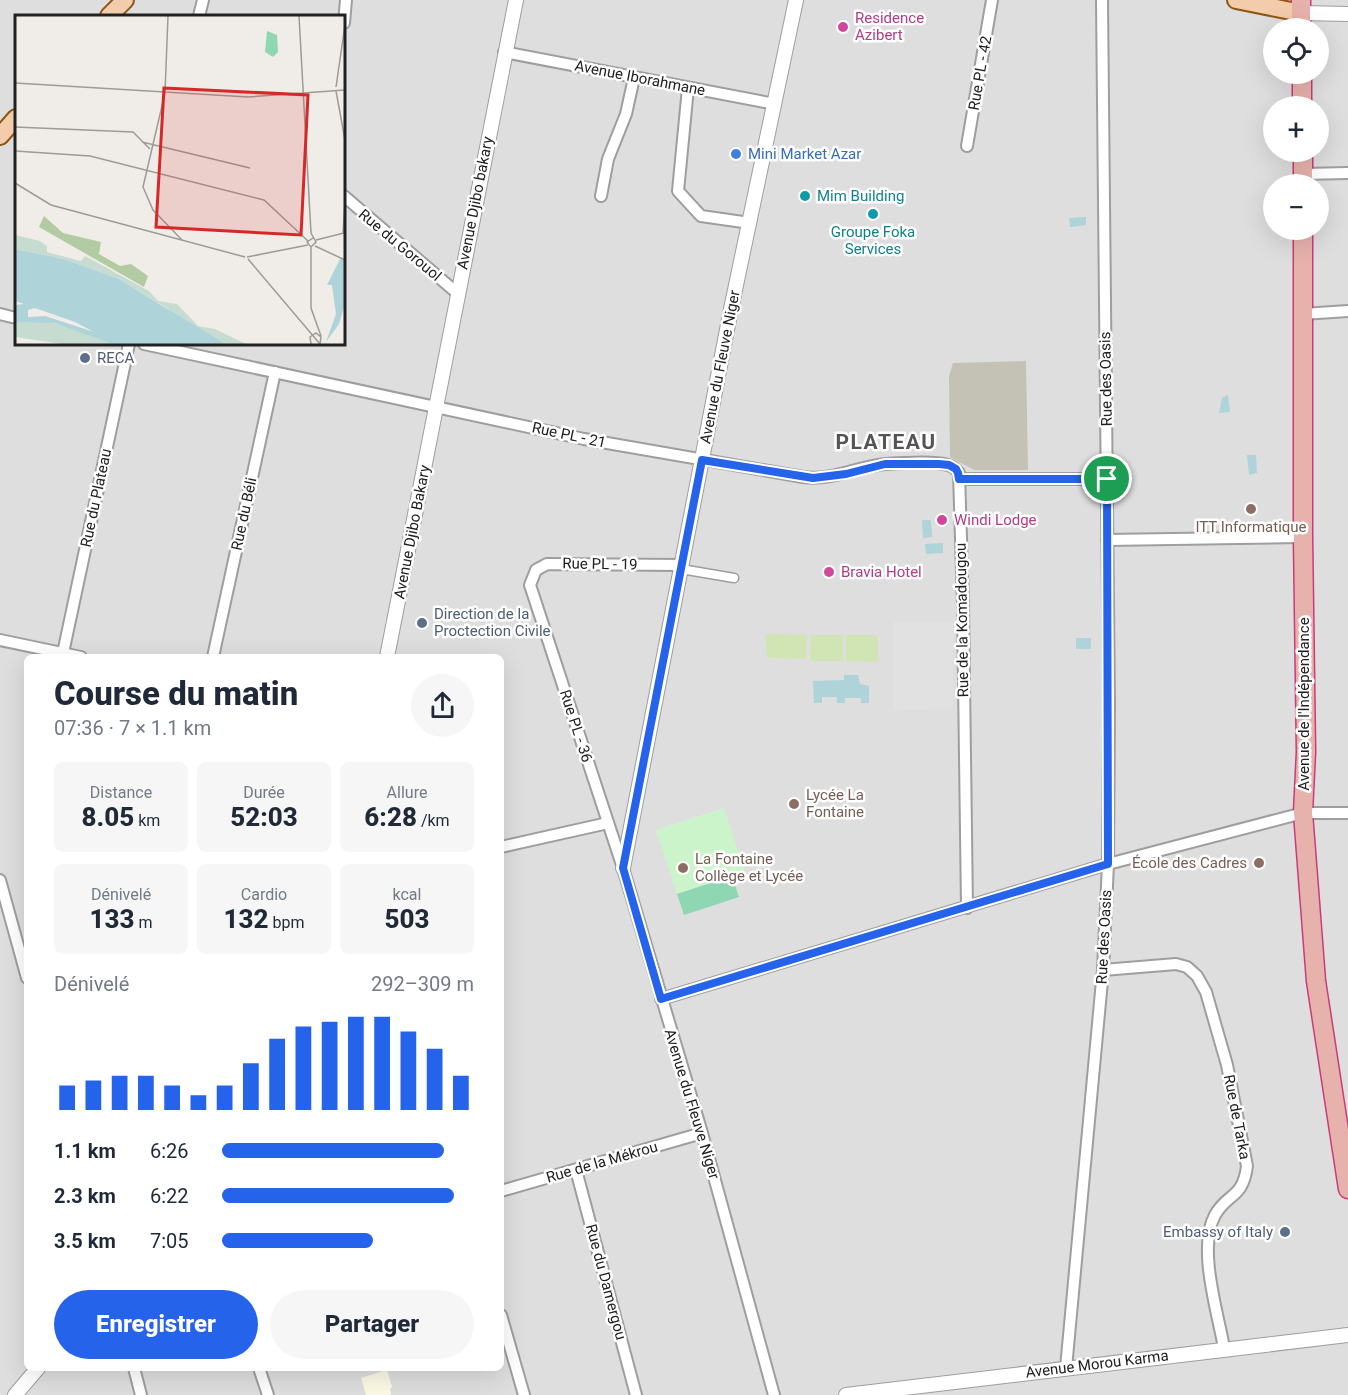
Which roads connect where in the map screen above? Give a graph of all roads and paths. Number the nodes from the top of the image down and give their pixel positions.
1 (125, 0) edge
2 (203, 0) edge
3 (346, 0) edge
4 (516, 0) edge
5 (796, 0) edge
6 (992, 0) edge
7 (1102, 0) edge
8 (1236, 0) edge
9 (1301, 14) edge
10 (1348, 14) edge
11 (110, 15) edge
12 (199, 15) edge
13 (345, 15) edge
14 (504, 52) junction
15 (634, 78) junction
16 (688, 88) junction
17 (775, 104) junction
18 (15, 119) edge
19 (0, 136) edge
20 (967, 146) dead end
21 (1348, 173) edge
22 (1329, 176) edge
23 (601, 196) dead end
24 (345, 197) edge
25 (750, 223) junction
26 (1303, 240) edge
27 (457, 293) junction
28 (1348, 311) edge
29 (0, 314) edge
30 (1303, 314) junction
31 (15, 318) edge
32 (129, 345) edge
33 (149, 345) edge
34 (275, 372) junction
35 (437, 407) junction
36 (702, 460) junction
37 (959, 479) junction
38 (1107, 479) junction
39 (1303, 537) junction
40 (1107, 540) junction
41 (681, 567) junction
42 (734, 578) dead end
43 (530, 585) joint
44 (0, 640) edge
45 (57, 654) edge
46 (214, 654) edge
47 (388, 654) edge
48 (1304, 813) junction
49 (1348, 813) edge
50 (608, 823) junction
51 (504, 846) edge
52 (1108, 864) junction
53 (623, 868) junction
54 (0, 880) edge
55 (967, 908) junction
56 (24, 967) edge
57 (1103, 970) junction
58 (661, 999) junction
59 (702, 1133) junction
60 (576, 1170) junction
61 (1347, 1182) edge
62 (504, 1190) edge
63 (504, 1325) edge
64 (1348, 1335) edge
65 (1224, 1348) junction
66 (1066, 1368) junction
67 (35, 1371) edge
68 (135, 1371) edge
69 (260, 1371) edge
70 (15, 1395) edge
71 (141, 1395) edge
72 (268, 1395) edge
73 (524, 1395) edge
74 (636, 1395) edge
75 (774, 1395) edge
76 (846, 1395) edge

1 - 11 main road
2 - 12 street
3 - 13 street
4 - 14 street, Avenue Djibo bakary
5 - 17 street, Avenue du Fleuve Niger
6 - 20 street, Rue PL - 42
7 - 38 street, Rue des Oasis
8 - 9 main road
9 - 10 street
14 - 15 street, Avenue Iborahmane
14 - 27 street, Avenue Djibo bakary
15 - 16 street, Avenue Iborahmane
15 - 23 street
16 - 17 street, Avenue Iborahmane
16 - 25 street
17 - 25 street, Avenue du Fleuve Niger
18 - 19 main road
21 - 22 street
24 - 27 street, Rue du Gorouol
25 - 36 street, Avenue du Fleuve Niger
26 - 30 highway, Avenue de l'Indépendance
27 - 35 street, Avenue Djibo bakary
28 - 30 street
29 - 31 street
30 - 39 highway, Avenue de l'Indépendance
32 - 45 street, Rue du Plateau
33 - 34 street, Rue PL - 21
34 - 35 street, Rue PL - 21
34 - 46 street, Rue du Béli
35 - 36 street, Rue PL - 21
35 - 47 street, Avenue Djibo Bakary
36 - 37 street, Rue PL - 21
36 - 41 street, Avenue du Fleuve Niger
37 - 38 street
37 - 55 street, Rue de la Komadougou
38 - 40 street, Rue des Oasis
39 - 40 street
39 - 48 highway, Avenue de l'Indépendance
40 - 52 street, Rue des Oasis
41 - 42 street
41 - 43 street, Rue PL - 19
41 - 53 street, Avenue du Fleuve Niger
43 - 50 street, Rue PL - 36
44 - 45 street
48 - 49 street
48 - 52 street
48 - 61 highway, Avenue de l'Indépendance
50 - 51 street
50 - 53 street, Rue PL - 36
52 - 55 street
52 - 57 street, Rue des Oasis
53 - 58 street, Avenue du Fleuve Niger
54 - 56 street
55 - 58 street
57 - 65 street, Rue de Tarka
57 - 66 street, Rue des Oasis
58 - 59 street, Avenue du Fleuve Niger
59 - 60 street, Rue de la Mékrou
59 - 75 street, Avenue du Fleuve Niger
60 - 62 street, Rue de la Mékrou
60 - 74 street, Rue du Damergou
63 - 73 street
64 - 65 street, Avenue Morou Karma
65 - 66 street, Avenue Morou Karma
66 - 76 street, Avenue Morou Karma
67 - 70 street
68 - 71 street
69 - 72 street

